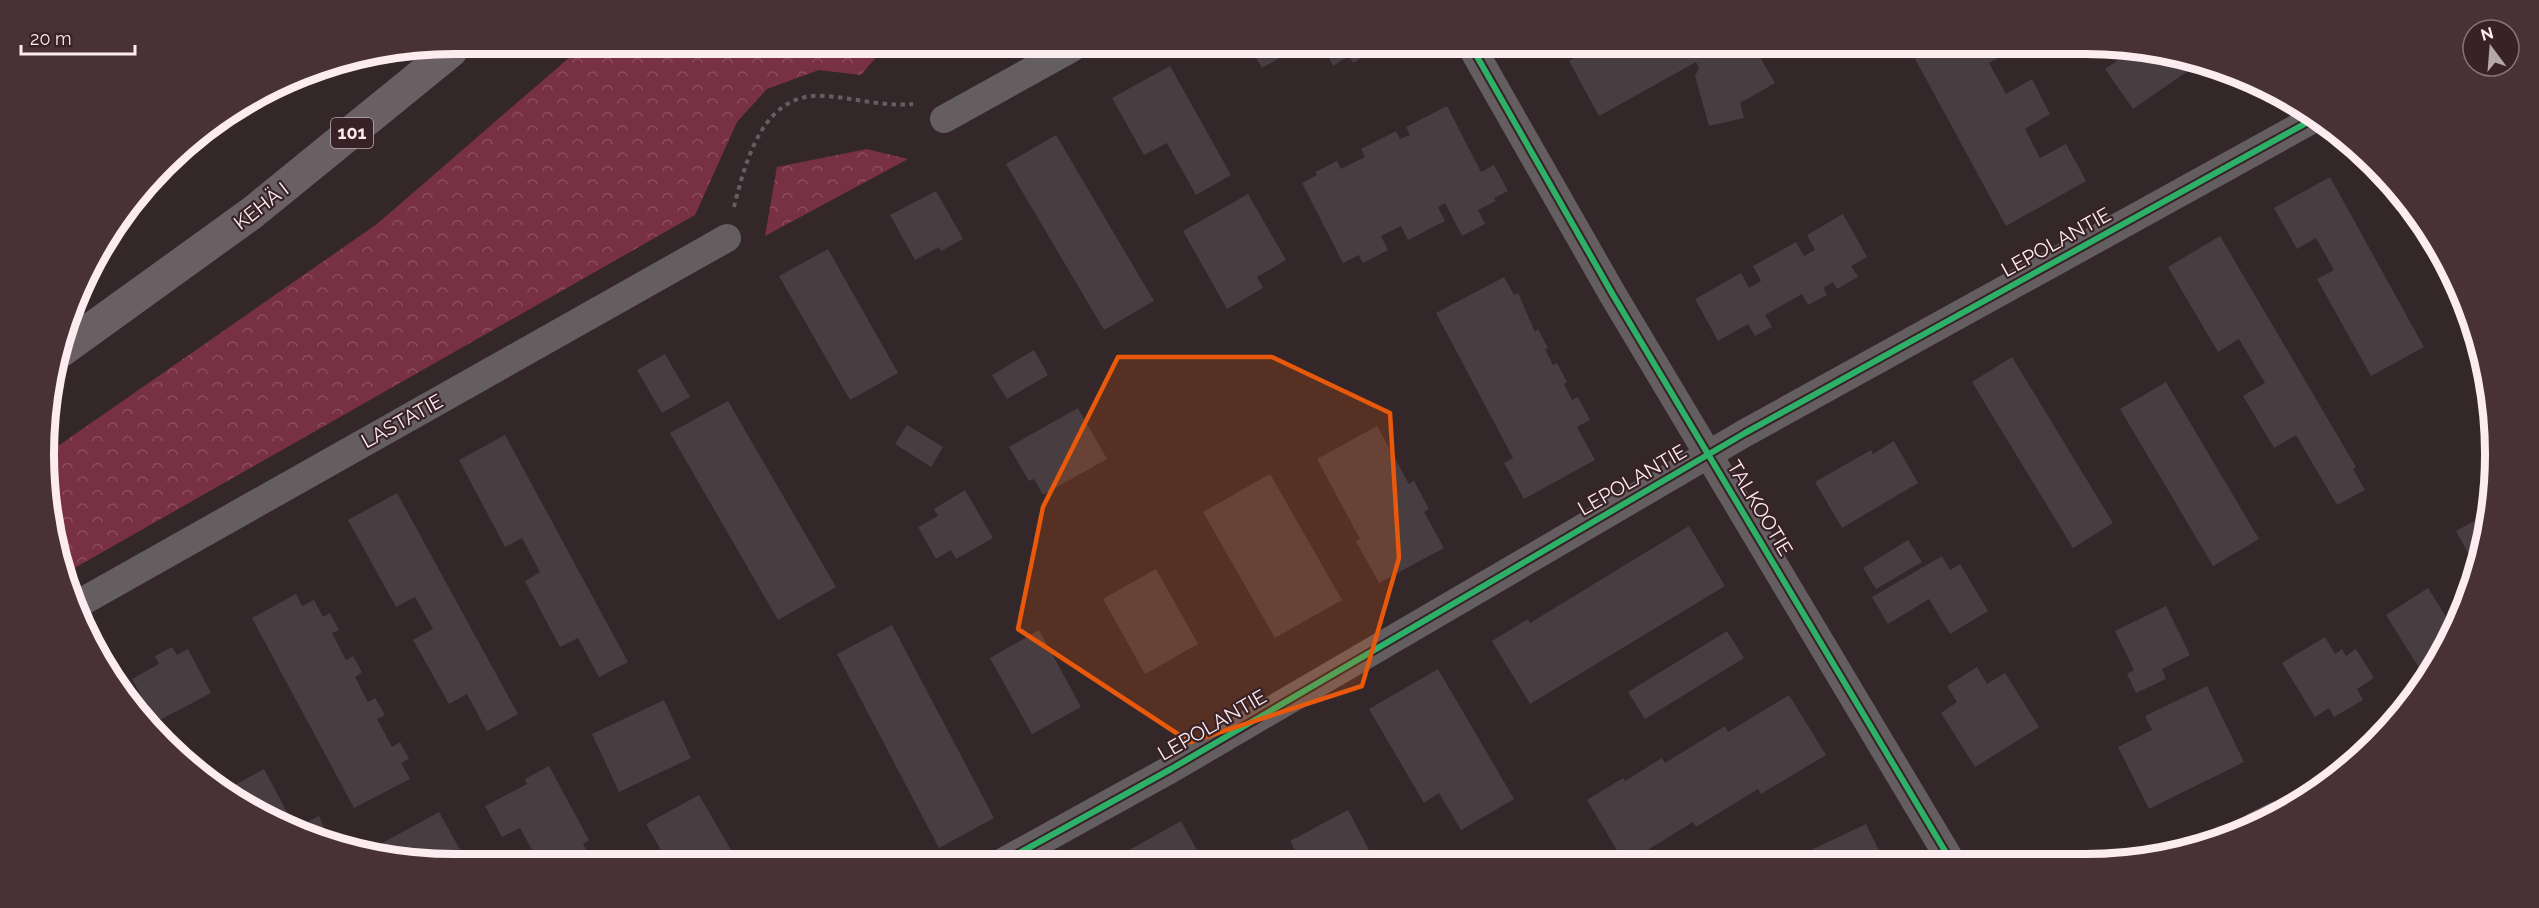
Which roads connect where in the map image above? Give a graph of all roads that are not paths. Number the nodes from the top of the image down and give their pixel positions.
1 (447, 54) edge
2 (1061, 54) edge
3 (1476, 54) edge
4 (944, 120) road end
5 (2308, 122) edge
6 (727, 238) road end
7 (70, 345) edge
8 (1708, 454) junction
9 (82, 602) edge
10 (1016, 854) edge
11 (1947, 854) edge

1 - 7 highway, KEHÄ I / 101
2 - 4 street
3 - 8 street, TALKOOTIE
5 - 8 street, LEPOLANTIE
6 - 9 street, LASTATIE
8 - 10 street, LEPOLANTIE
8 - 11 street, TALKOOTIE

